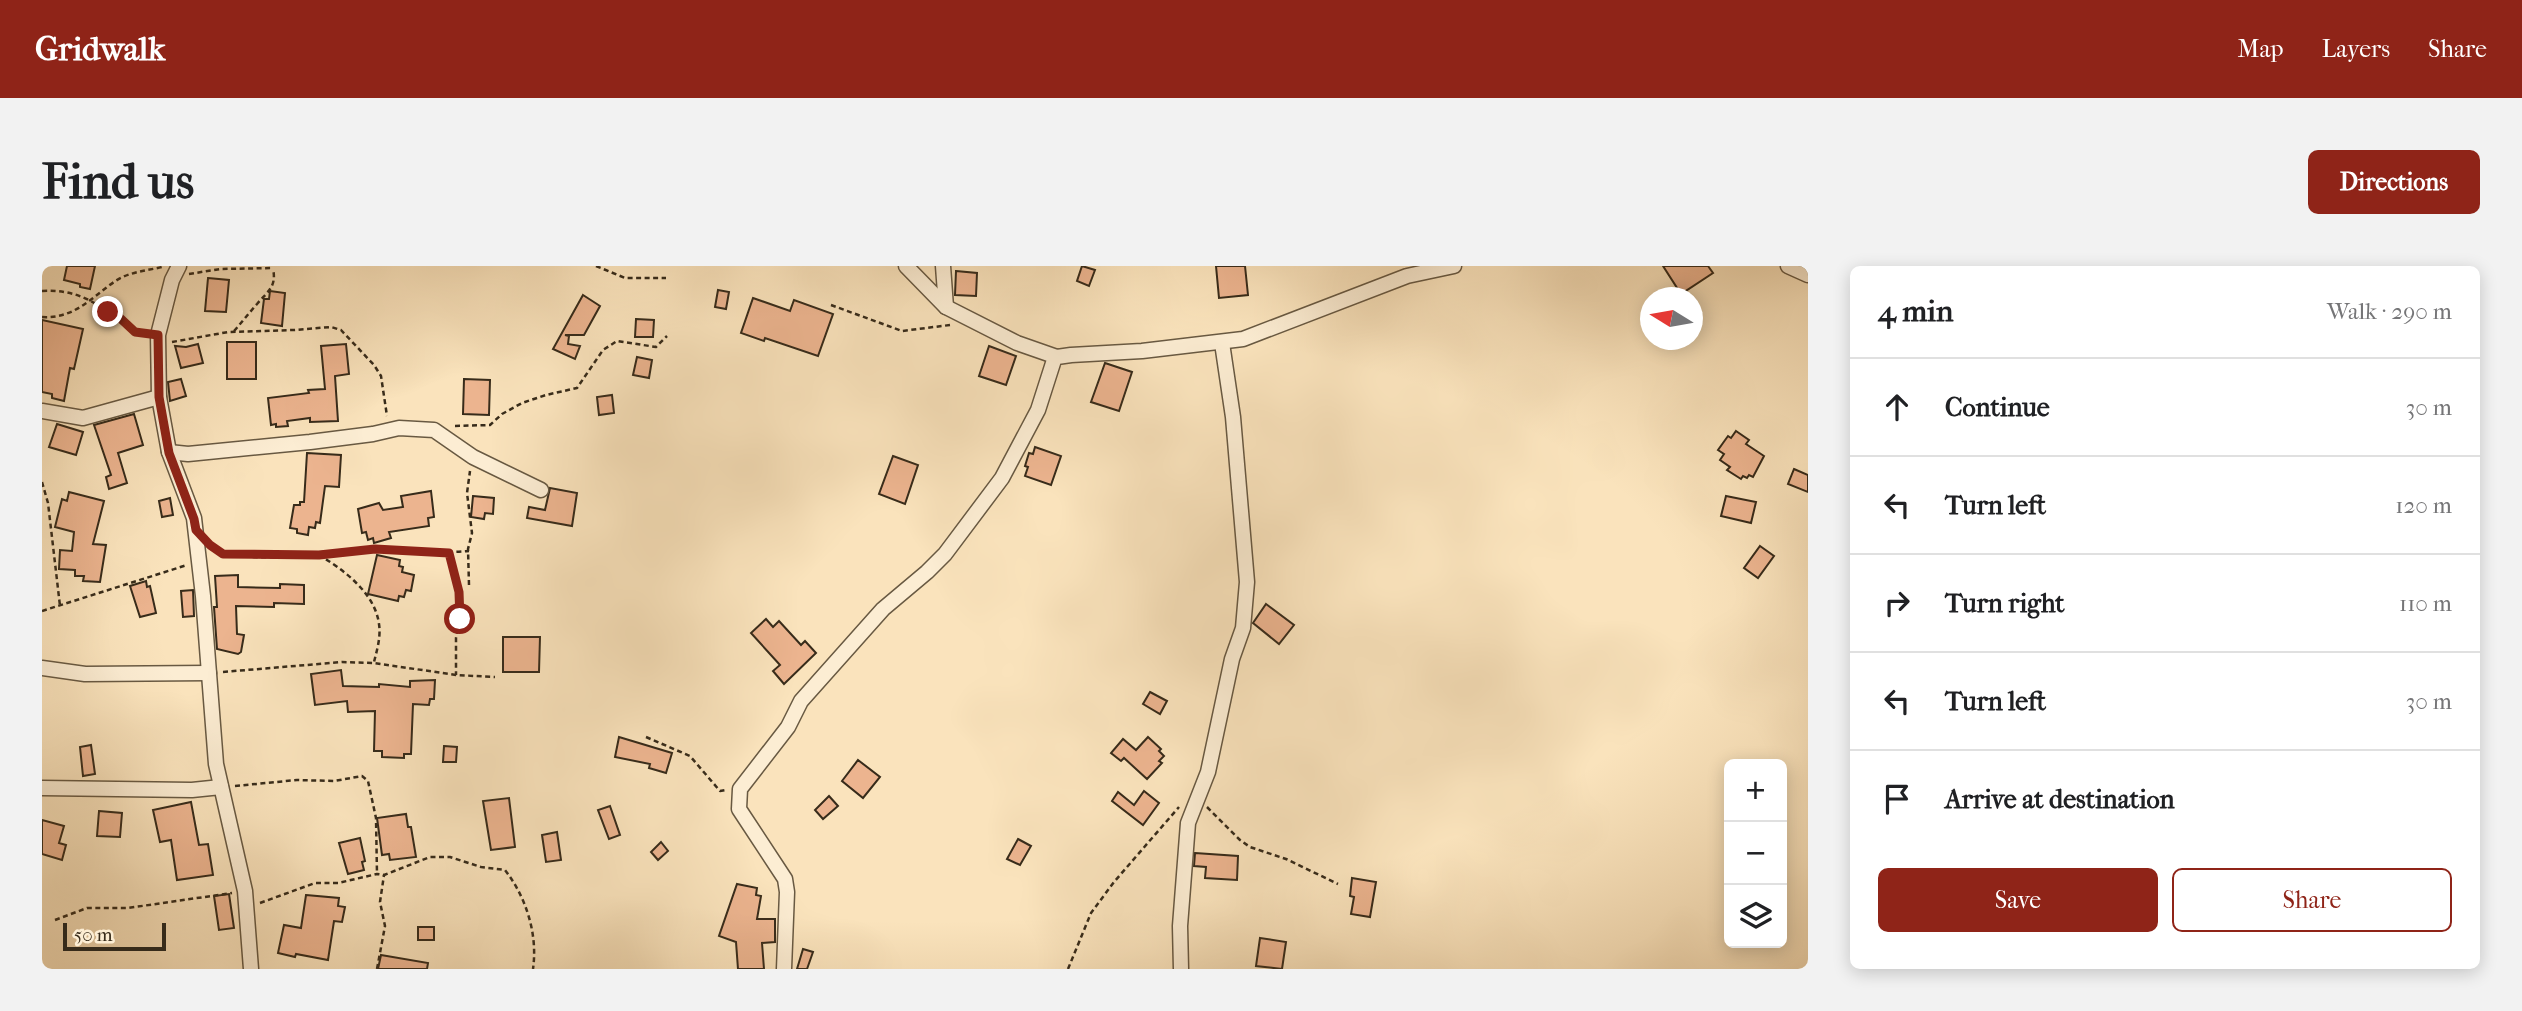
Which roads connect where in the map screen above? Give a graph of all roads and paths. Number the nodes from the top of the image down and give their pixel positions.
1 (596, 266) edge
2 (906, 266) edge
3 (943, 266) edge
4 (1454, 266) edge
5 (1788, 266) edge
6 (273, 267) edge
7 (173, 271) edge
8 (1808, 275) edge
9 (666, 278) dead end
10 (42, 291) edge
11 (93, 300) junction
12 (831, 305) dead end
13 (946, 307) junction
14 (42, 317) edge
15 (956, 325) dead end
16 (234, 332) junction
17 (667, 336) dead end
18 (158, 339) junction
19 (1222, 343) junction
20 (1057, 357) junction
21 (159, 397) junction
22 (42, 411) edge
23 (389, 430) junction
24 (434, 430) junction
25 (169, 453) junction
26 (473, 457) junction
27 (42, 482) edge
28 (541, 490) dead end
29 (196, 530) junction
30 (468, 551) junction
31 (449, 553) junction
32 (319, 555) junction
33 (200, 561) junction
34 (469, 585) dead end
35 (60, 606) junction
36 (42, 611) edge
37 (374, 663) junction
38 (42, 668) edge
39 (209, 673) junction
40 (456, 675) junction
41 (495, 677) dead end
42 (646, 737) dead end
43 (221, 787) junction
44 (42, 788) edge
45 (740, 789) junction
46 (1191, 799) junction
47 (377, 874) junction
48 (384, 875) junction
49 (1338, 884) dead end
50 (245, 891) junction
51 (247, 906) junction
52 (55, 920) dead end
53 (251, 969) edge
54 (377, 969) edge
55 (533, 969) edge
56 (785, 969) edge
57 (1068, 969) edge
58 (1181, 969) edge

1 - 9 path
2 - 13 street
3 - 13 street
4 - 19 street
5 - 8 street
6 - 7 path
6 - 16 path
7 - 11 path
7 - 18 street
10 - 11 path
11 - 14 path
11 - 18 path
12 - 15 path
13 - 20 street
16 - 18 path
16 - 23 path
17 - 24 path
18 - 21 street
19 - 20 street
19 - 46 street
20 - 45 street
21 - 22 street
21 - 25 street
23 - 24 street
23 - 25 street
24 - 26 street
25 - 29 street
26 - 28 street
26 - 30 path
27 - 35 path
29 - 32 path
29 - 33 street
30 - 31 path
30 - 34 path
31 - 32 path
31 - 40 path
32 - 37 path
33 - 35 path
33 - 39 street
35 - 36 path
37 - 39 path
37 - 40 path
38 - 39 street
39 - 43 street
40 - 41 path
42 - 45 path
43 - 44 street
43 - 47 path
43 - 50 street
45 - 56 street
46 - 49 path
46 - 57 path
46 - 58 street
47 - 48 path
47 - 51 path
48 - 54 path
48 - 55 path
50 - 51 street
50 - 52 path
51 - 53 street

